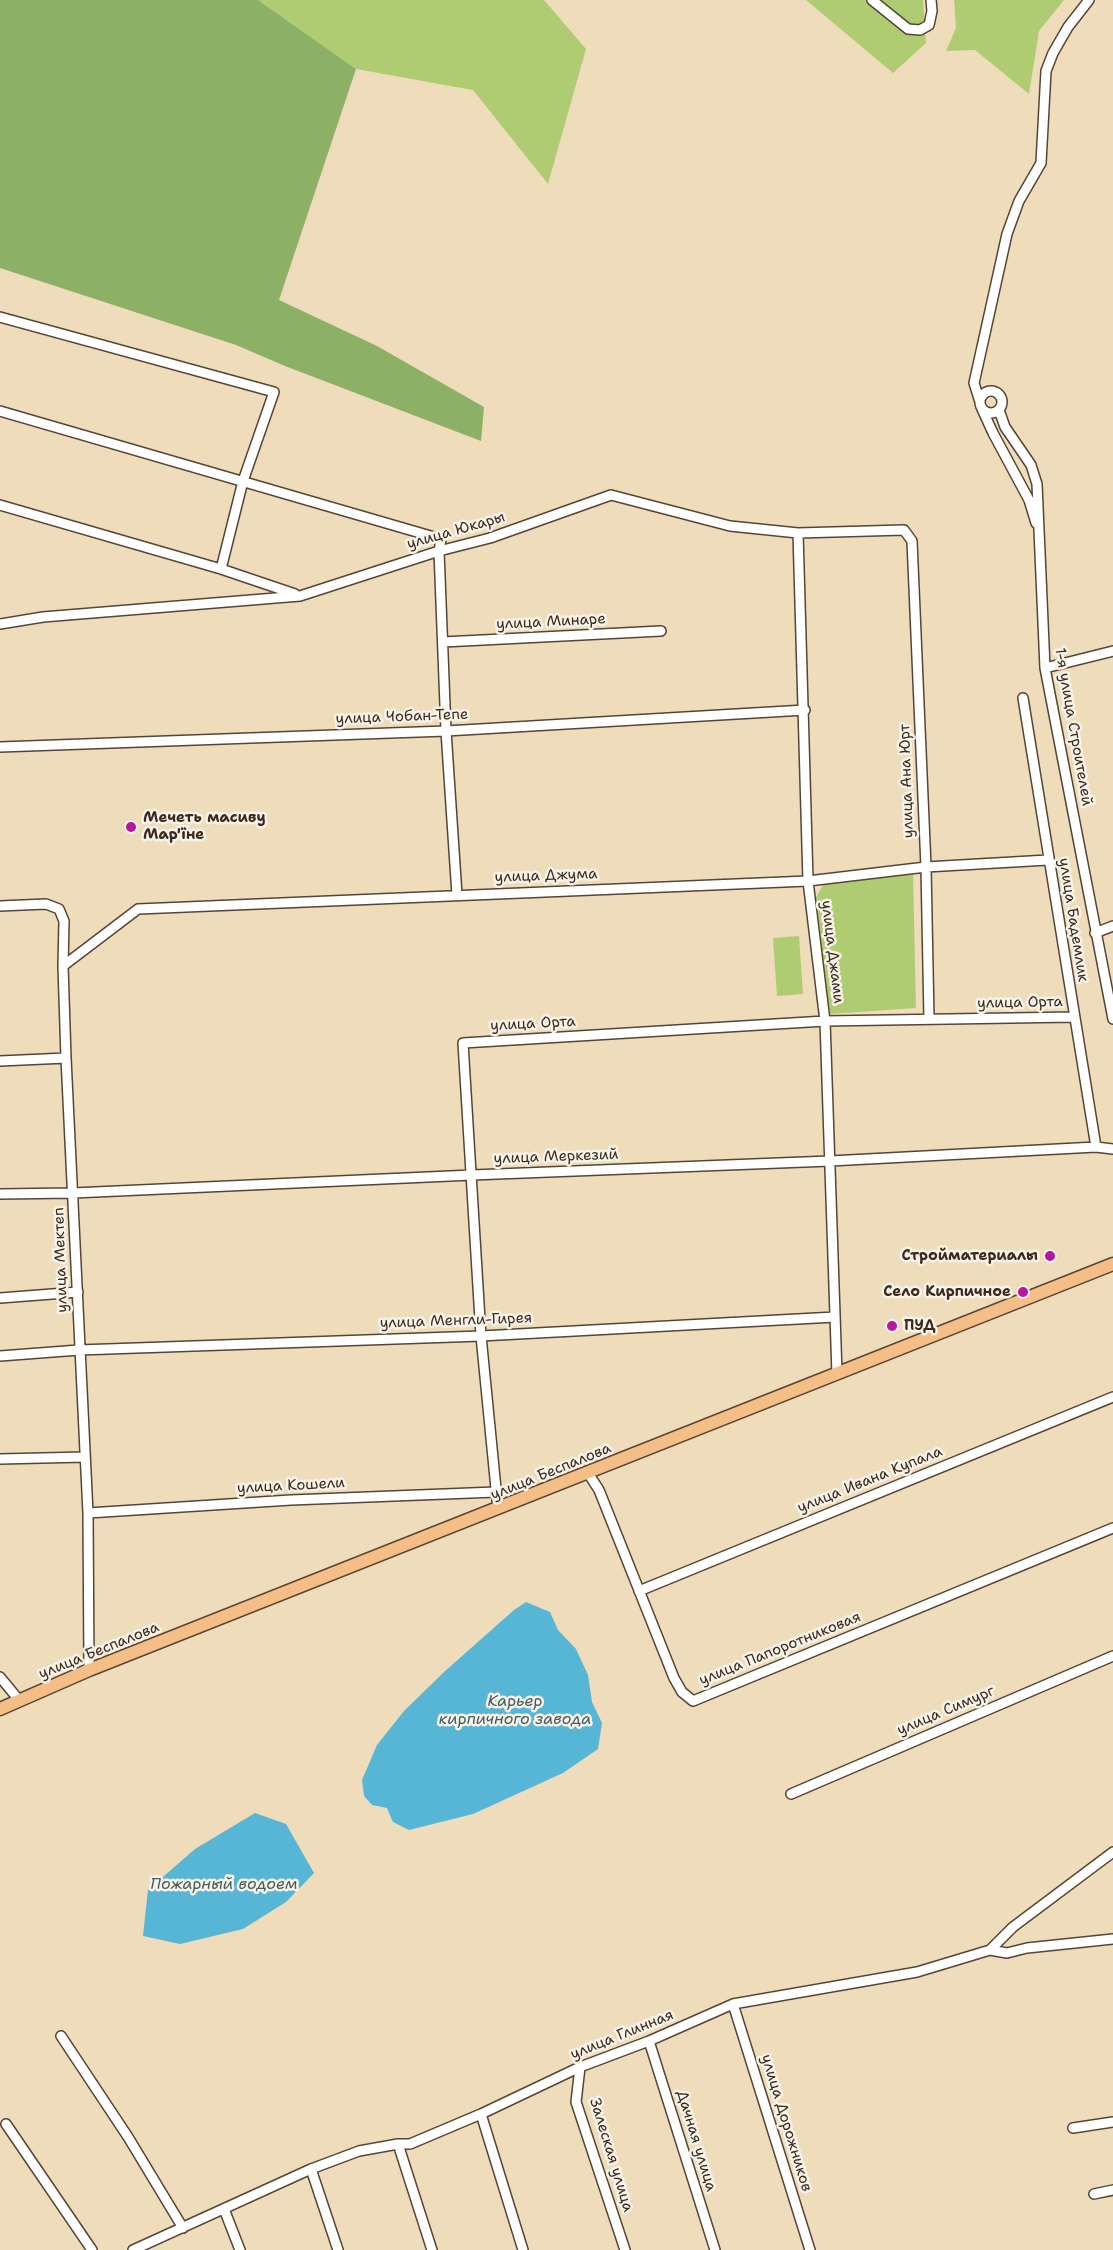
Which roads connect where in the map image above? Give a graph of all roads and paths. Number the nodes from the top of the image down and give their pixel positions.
1 (872, 0) edge
2 (931, 0) edge
3 (1089, 0) edge
4 (0, 317) edge
5 (974, 383) junction
6 (995, 391) junction
7 (981, 405) junction
8 (999, 410) junction
9 (0, 411) edge
10 (243, 482) junction
11 (0, 505) edge
12 (798, 533) junction
13 (912, 541) joint
14 (1040, 546) junction
15 (439, 551) junction
16 (220, 569) junction
17 (300, 596) junction
18 (0, 624) edge
19 (661, 631) dead end
20 (442, 642) junction
21 (1113, 651) edge
22 (1045, 668) junction
23 (1023, 698) dead end
24 (805, 710) junction
25 (446, 731) junction
26 (0, 747) edge
27 (1048, 860) junction
28 (926, 867) junction
29 (808, 881) junction
30 (457, 895) junction
31 (0, 906) edge
32 (1113, 926) edge
33 (1095, 933) junction
34 (63, 966) junction
35 (1073, 1017) junction
36 (929, 1019) junction
37 (1113, 1019) edge
38 (825, 1021) junction
39 (66, 1058) junction
40 (0, 1061) edge
41 (1096, 1147) junction
42 (1113, 1149) edge
43 (830, 1161) junction
44 (472, 1175) junction
45 (73, 1193) junction
46 (0, 1194) edge
47 (1113, 1264) edge
48 (78, 1292) junction
49 (0, 1298) edge
50 (835, 1317) junction
51 (481, 1336) junction
52 (79, 1350) junction
53 (0, 1356) edge
54 (837, 1374) junction
55 (1113, 1397) edge
56 (85, 1456) junction
57 (0, 1459) edge
58 (588, 1473) junction
59 (496, 1492) junction
60 (498, 1509) junction
61 (88, 1513) junction
62 (1113, 1528) edge
63 (639, 1592) junction
64 (1113, 1656) edge
65 (89, 1670) junction
66 (0, 1677) edge
67 (19, 1700) junction
68 (0, 1709) edge
69 (791, 1794) dead end
70 (1113, 1852) edge
71 (1113, 1939) edge
72 (990, 1950) junction
73 (733, 2004) junction
74 (61, 2036) dead end
75 (649, 2041) junction
76 (580, 2067) junction
77 (481, 2114) junction
78 (1113, 2122) edge
79 (6, 2124) dead end
80 (1073, 2128) dead end
81 (398, 2144) junction
82 (311, 2169) junction
83 (1113, 2190) edge
84 (1094, 2194) dead end
85 (224, 2210) junction
86 (183, 2228) junction
87 (146, 2247) edge
88 (92, 2250) edge
89 (134, 2250) edge
90 (240, 2250) edge
91 (338, 2250) edge
92 (432, 2250) edge
93 (523, 2250) edge
94 (625, 2250) edge
95 (715, 2250) edge
96 (810, 2250) edge

1 - 2 street
3 - 5 street
4 - 10 street
5 - 6 street
5 - 7 street
6 - 7 street
6 - 8 street
7 - 8 street
7 - 14 street
8 - 14 street, 1-я улица Строителей
9 - 10 street
10 - 15 street
10 - 16 street
11 - 16 street
12 - 13 street, улица Юкары
12 - 15 street, улица Юкары
12 - 24 street, улица Джами
13 - 28 street, улица Ана Юрт
14 - 22 street, 1-я улица Строителей
15 - 17 street, улица Юкары
15 - 20 street
16 - 17 street
17 - 18 street, улица Юкары
19 - 20 street, улица Минаре
20 - 25 street
21 - 22 street
22 - 33 street, 1-я улица Строителей
23 - 27 street, улица Бадемлик
24 - 25 street, улица Чобан-Тепе
24 - 29 street, улица Джами
25 - 26 street, улица Чобан-Тепе
25 - 30 street
27 - 28 street, улица Джума
27 - 35 street, улица Бадемлик
28 - 29 street, улица Джума
28 - 36 street, улица Ана Юрт
29 - 30 street, улица Джума
29 - 38 street, улица Джами
30 - 34 street, улица Джума
31 - 34 street, улица Мектеп
32 - 33 street
33 - 37 street, 1-я улица Строителей
34 - 39 street, улица Мектеп
35 - 36 street, улица Орта
35 - 41 street, улица Бадемлик
36 - 38 street, улица Орта
38 - 43 street, улица Джами
38 - 44 street, улица Орта
39 - 40 street
39 - 45 street, улица Мектеп
41 - 42 street, улица Меркезий
41 - 43 street, улица Меркезий
43 - 44 street, улица Меркезий
43 - 50 street, улица Джами
44 - 45 street, улица Меркезий
44 - 51 street, улица Орта
45 - 46 street, улица Меркезий
45 - 48 street, улица Мектеп
47 - 54 main road, улица Беспалова
48 - 49 street
48 - 52 street, улица Мектеп
50 - 51 street, улица Менгли-Гирея
50 - 54 street, улица Джами
51 - 52 street, улица Менгли-Гирея
51 - 59 street, улица Орта
52 - 53 street, улица Менгли-Гирея
52 - 56 street, улица Мектеп
54 - 58 main road, улица Беспалова
55 - 63 street, улица Ивана Купала
56 - 57 street
56 - 61 street, улица Мектеп
58 - 60 main road, улица Беспалова
58 - 63 street, улица Папоротниковая
59 - 60 street, улица Орта
59 - 61 street, улица Кошели
60 - 65 main road, улица Беспалова
61 - 65 street, улица Мектеп
62 - 63 street, улица Папоротниковая
64 - 69 street, улица Симург
65 - 67 main road, улица Беспалова
66 - 67 street
67 - 68 main road, улица Беспалова
70 - 72 street, улица Глинная
71 - 72 street
72 - 73 street, улица Глинная
73 - 75 street, улица Глинная
73 - 96 street, улица Дорожников
74 - 86 street
75 - 76 street, улица Глинная
75 - 95 street, Дачная улица
76 - 77 street, улица Глинная
76 - 94 street, Залеская улица
77 - 81 street, улица Глинная
77 - 93 street
78 - 80 street
79 - 88 street
81 - 82 street, улица Глинная
81 - 92 street
82 - 85 street, улица Глинная
82 - 91 street
83 - 84 street
85 - 86 street, улица Глинная
85 - 90 street
86 - 87 street, улица Глинная
87 - 89 street, улица Глинная

